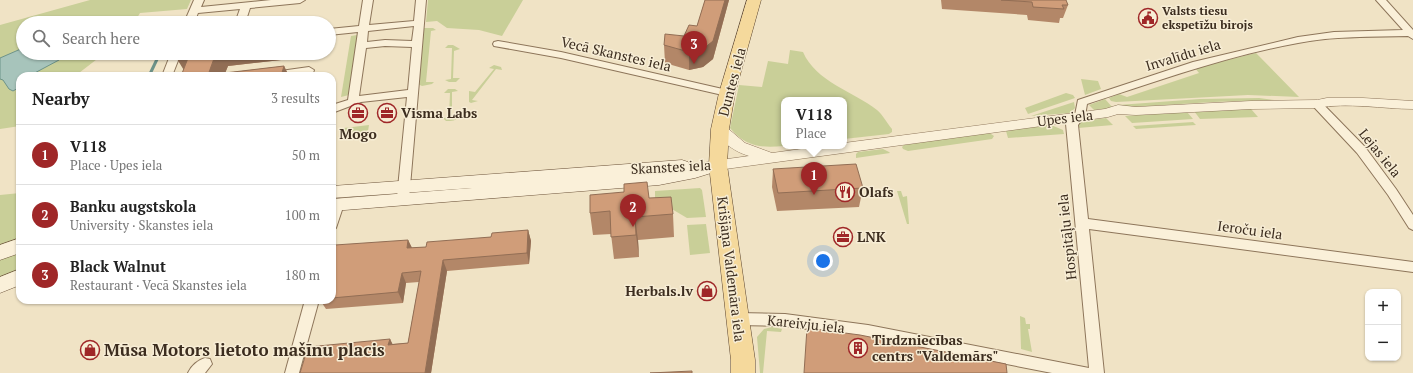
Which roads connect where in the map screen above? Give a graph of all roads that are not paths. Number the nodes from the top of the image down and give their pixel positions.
1 (199, 0) edge
2 (300, 0) edge
3 (368, 0) edge
4 (421, 0) edge
5 (754, 0) edge
6 (1381, 0) edge
7 (246, 5) junction
8 (195, 10) junction
9 (192, 16) edge
10 (242, 16) edge
11 (419, 23) junction
12 (363, 28) junction
13 (336, 31) edge
14 (1412, 34) edge
15 (417, 44) junction
16 (498, 44) dead end
17 (361, 46) junction
18 (173, 60) edge
19 (169, 72) edge
20 (413, 93) junction
21 (727, 93) junction
22 (353, 101) junction
23 (1082, 102) joint
24 (1317, 104) junction
25 (1413, 105) edge
26 (336, 107) edge
27 (1080, 116) junction
28 (720, 129) junction
29 (847, 147) edge
30 (834, 149) edge
31 (774, 157) junction
32 (718, 165) junction
33 (404, 192) junction
34 (336, 200) edge
35 (1082, 223) junction
36 (1413, 225) edge
37 (16, 247) edge
38 (0, 253) edge
39 (1413, 268) edge
40 (16, 279) edge
41 (0, 285) edge
42 (311, 304) edge
43 (738, 319) junction
44 (292, 373) edge
45 (743, 373) edge
46 (1086, 373) edge
47 (1097, 373) edge

1 - 8 street
2 - 7 street
3 - 12 street
4 - 11 street
5 - 21 main road, Duntes iela
6 - 14 street
7 - 8 street
7 - 10 street
8 - 9 street
11 - 12 street
11 - 15 street
12 - 13 street
12 - 17 street
14 - 23 street, Invalīdu iela
15 - 17 street
15 - 20 street
16 - 21 street, Vecā Skanstes iela
17 - 22 street
18 - 19 street
20 - 22 street
20 - 33 street
21 - 28 main road, Duntes iela
22 - 26 street
23 - 27 street, Hospitāļu iela
24 - 25 street, Upes iela
24 - 27 street, Upes iela
24 - 36 street, Lejas iela
27 - 29 street, Upes iela
27 - 35 street, Hospitāļu iela
28 - 31 street
28 - 32 main road, Duntes iela
30 - 31 street, Upes iela
31 - 32 street, Upes iela
32 - 33 main road, Skanstes iela
32 - 43 main road, Krišjāņa Valdemāra iela
33 - 34 main road, Skanstes iela
35 - 39 street, Ieroču iela
35 - 47 street, Hospitāļu iela
37 - 38 main road
40 - 41 main road
42 - 44 street
43 - 45 main road, Krišjāņa Valdemāra iela
43 - 46 street, Kareivju iela

